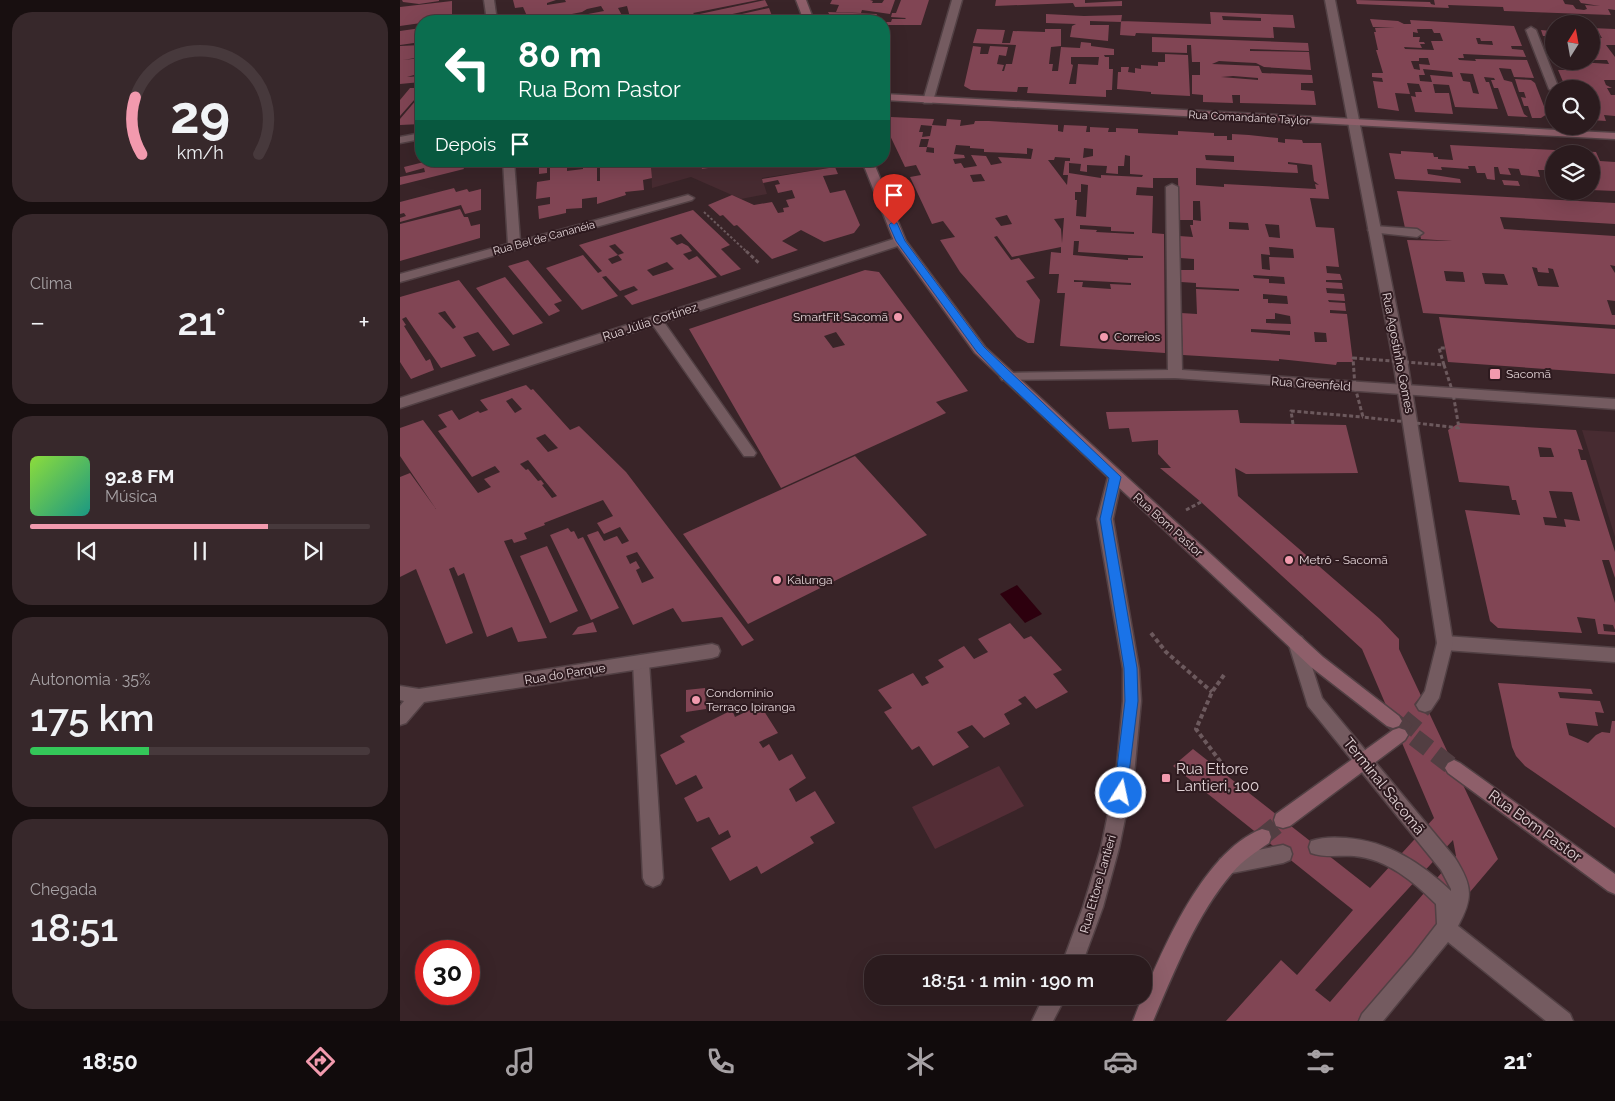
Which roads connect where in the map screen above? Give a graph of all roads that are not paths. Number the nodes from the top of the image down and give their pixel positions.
1 (489, 0) edge
2 (800, 0) edge
3 (958, 0) edge
4 (1330, 0) edge
5 (491, 15) edge
6 (806, 15) edge
7 (1531, 30) dead end
8 (1550, 80) edge
9 (890, 98) edge
10 (928, 101) junction
11 (1352, 123) junction
12 (1545, 129) edge
13 (1600, 134) edge
14 (1615, 136) edge
15 (415, 137) edge
16 (400, 140) edge
17 (508, 167) edge
18 (869, 167) edge
19 (1172, 187) dead end
20 (688, 198) road end
21 (1374, 230) junction
22 (1417, 233) dead end
23 (900, 241) junction
24 (514, 246) junction
25 (400, 278) edge
26 (656, 321) junction
27 (1175, 374) junction
28 (1007, 377) junction
29 (1405, 390) junction
30 (400, 403) edge
31 (1615, 404) edge
32 (749, 453) dead end
33 (1115, 477) junction
34 (1296, 642) junction
35 (1444, 643) junction
36 (712, 651) dead end
37 (1615, 655) edge
38 (641, 662) junction
39 (400, 693) edge
40 (419, 696) junction
41 (1425, 705) tunnel mouth
42 (400, 718) edge
43 (1364, 761) junction
44 (1454, 768) tunnel mouth
45 (1283, 820) tunnel mouth
46 (1262, 837) tunnel mouth
47 (1318, 847) dead end
48 (1283, 854) dead end
49 (1227, 865) junction
50 (653, 878) dead end
51 (1615, 885) edge
52 (1446, 929) junction
53 (1075, 955) edge
54 (1051, 1005) edge
55 (1042, 1021) edge
56 (1143, 1021) edge
57 (1369, 1021) edge
58 (1563, 1021) edge

1 - 5 street
2 - 6 main road
3 - 10 street
4 - 11 street, Rua Agostinho Gomes
7 - 8 street
9 - 10 main road, Rua Comandante Taylor
10 - 11 main road, Rua Comandante Taylor
11 - 12 main road, Rua Comandante Taylor
11 - 21 street, Rua Agostinho Gomes
13 - 14 main road, Rua Comandante Taylor
15 - 16 street
17 - 24 street
18 - 23 main road, Rua Bom Pastor
19 - 27 street
20 - 24 street, Rua Bel de Cananéia
21 - 22 street
21 - 29 street, Rua Agostinho Gomes
23 - 26 street, Rua Júlia Cortinez
23 - 28 main road, Rua Bom Pastor
24 - 25 street, Rua Bel de Cananéia
26 - 30 street, Rua Júlia Cortinez
26 - 32 street
27 - 28 street, Rua Greenfeld
27 - 29 street, Rua Greenfeld
28 - 33 main road, Rua Bom Pastor
29 - 31 street, Rua Greenfeld
29 - 35 street, Rua Agostinho Gomes
33 - 34 main road, Rua Bom Pastor
33 - 53 street, Rua Ettore Lantieri
34 - 43 street, Terminal Sacomã
34 - 43 main road, Rua Bom Pastor
35 - 37 street
35 - 41 street, Rua Agostinho Gomes
36 - 38 street, Rua do Parque
38 - 40 street, Rua do Parque
38 - 50 street
39 - 40 street, Rua do Parque
40 - 42 street
43 - 45 main road
43 - 52 street, Terminal Sacomã
44 - 51 main road, Rua Bom Pastor
46 - 49 main road
47 - 52 street
48 - 49 street
49 - 56 main road
52 - 57 street, Terminal Sacomã
52 - 58 street
54 - 55 street

